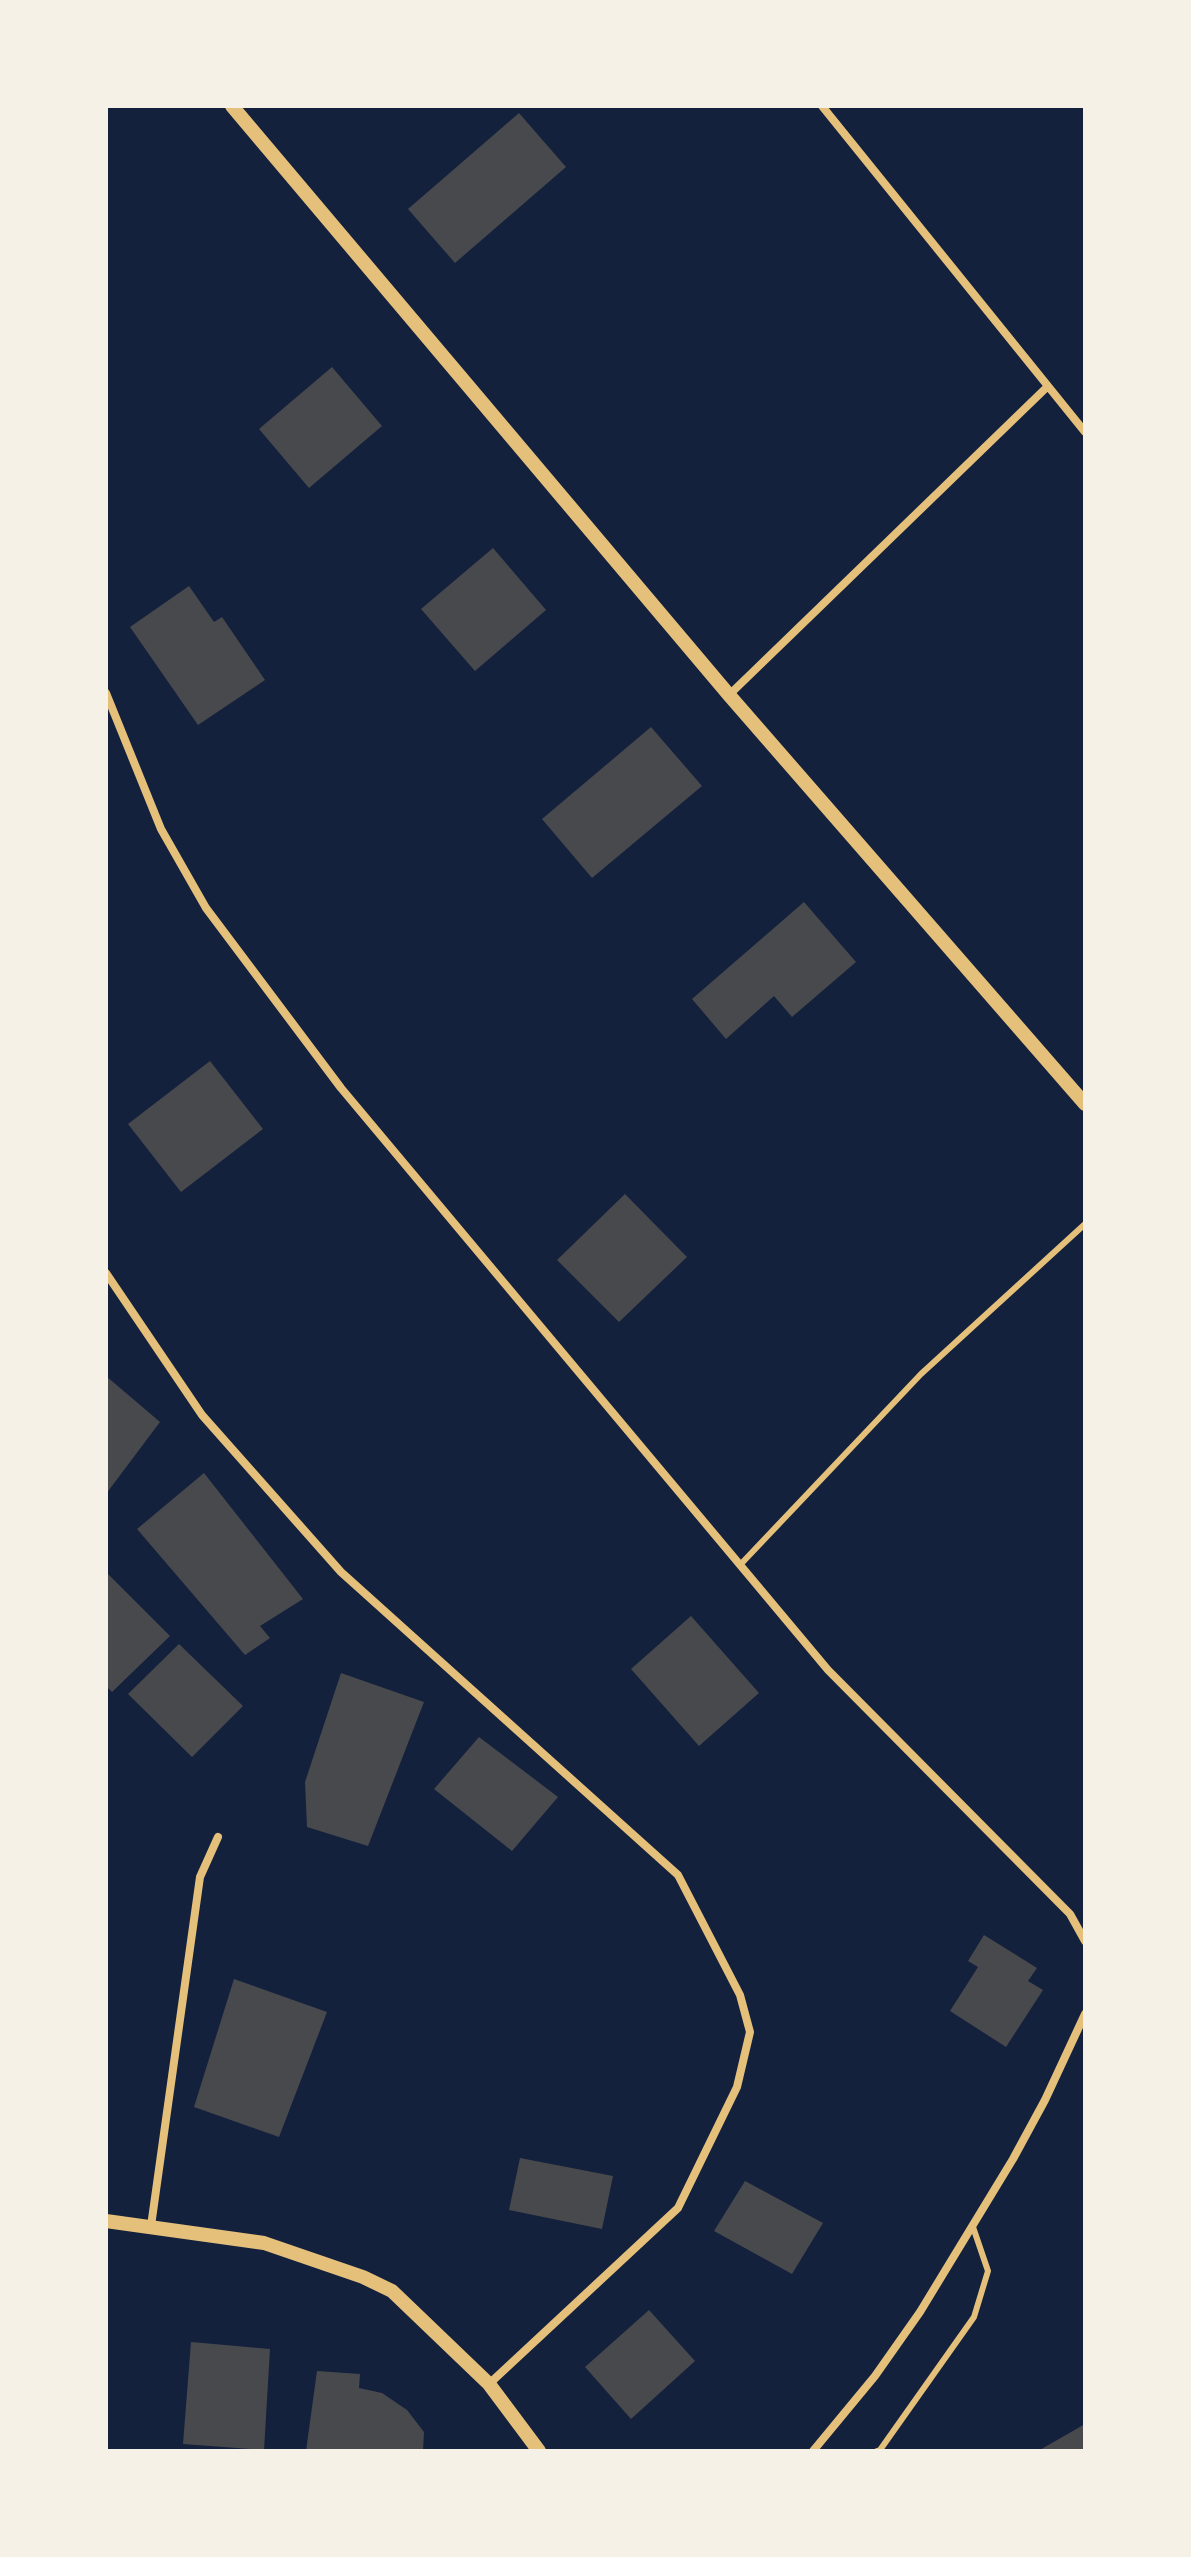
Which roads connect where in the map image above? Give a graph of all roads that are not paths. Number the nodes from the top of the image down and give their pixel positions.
1 (232, 106) edge
2 (822, 106) edge
3 (1047, 387) junction
4 (1085, 432) edge
5 (106, 693) edge
6 (729, 695) junction
7 (1085, 1104) edge
8 (1085, 1224) edge
9 (106, 1273) edge
10 (740, 1565) junction
11 (218, 1837) dead end
12 (1085, 1941) edge
13 (1085, 2014) edge
14 (106, 2221) edge
15 (151, 2226) junction
16 (973, 2227) junction
17 (489, 2384) junction
18 (539, 2451) edge
19 (816, 2451) edge
20 (877, 2451) edge

1 - 6 street
2 - 3 street
3 - 4 street
3 - 6 street
5 - 10 street
6 - 7 street
8 - 10 lane
9 - 17 street
10 - 12 street
11 - 15 street
13 - 16 street
14 - 15 street
15 - 17 street
16 - 19 street
16 - 20 lane
17 - 18 street

